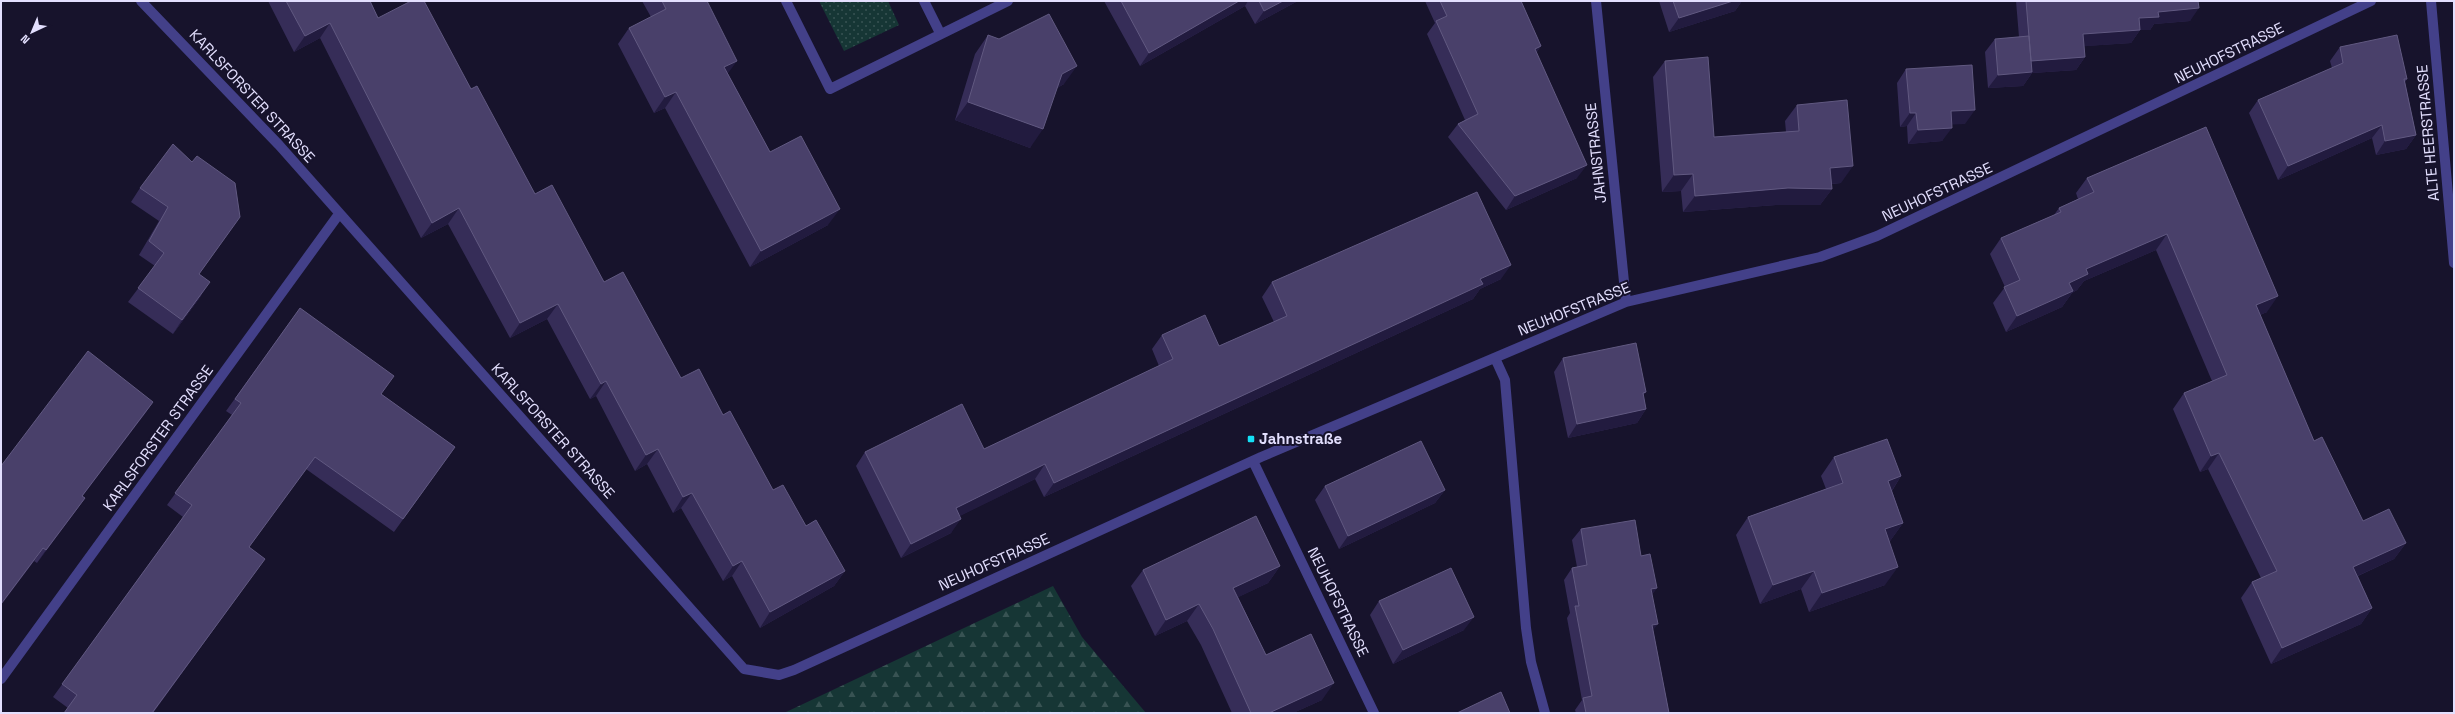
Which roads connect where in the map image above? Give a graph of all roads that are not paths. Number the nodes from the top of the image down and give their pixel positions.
1 (141, 1) edge
2 (786, 1) edge
3 (924, 1) edge
4 (1008, 1) edge
5 (1596, 1) edge
6 (2371, 1) edge
7 (2431, 1) edge
8 (940, 33) junction
9 (339, 214) junction
10 (2453, 237) edge
11 (2454, 263) edge
12 (1626, 302) junction
13 (1496, 358) junction
14 (1253, 461) junction
15 (744, 669) joint
16 (1, 679) edge
17 (1374, 713) edge
18 (1545, 713) edge

1 - 9 street, KARLSFORSTER STRASSE
2 - 8 street
3 - 8 street
4 - 8 street
5 - 12 street, JAHNSTRASSE
6 - 12 street, NEUHOFSTRASSE
7 - 10 street, ALTE HEERSTRASSE
9 - 15 street, KARLSFORSTER STRASSE
9 - 16 street, KARLSFORSTER STRASSE
10 - 11 street, ALTE HEERSTRASSE
12 - 13 street, NEUHOFSTRASSE
13 - 14 street, NEUHOFSTRASSE
13 - 18 street
14 - 15 street, NEUHOFSTRASSE
14 - 17 street, NEUHOFSTRASSE

